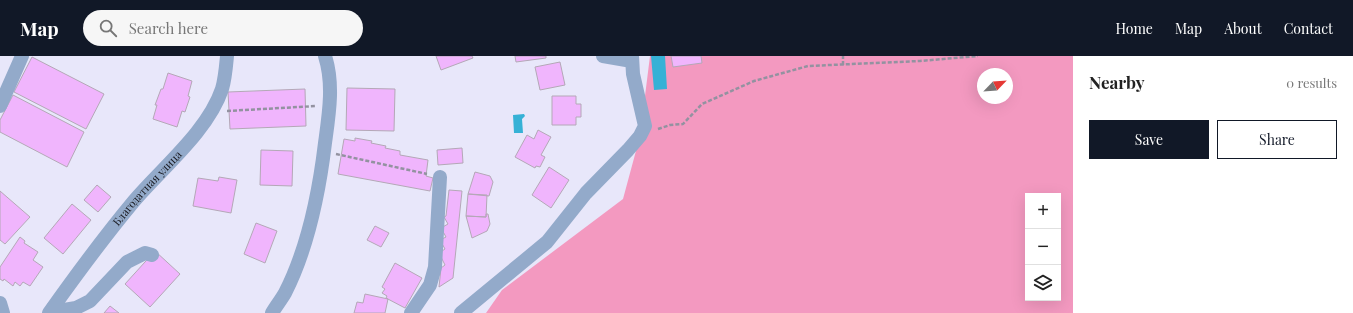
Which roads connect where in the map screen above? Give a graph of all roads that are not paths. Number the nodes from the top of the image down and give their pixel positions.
1 (22, 56) edge
2 (227, 56) edge
3 (324, 56) edge
4 (603, 56) edge
5 (632, 58) edge
6 (0, 106) edge
7 (440, 176) road end
8 (152, 255) dead end
9 (0, 303) edge
10 (51, 310) edge
11 (3, 313) edge
12 (272, 313) edge
13 (411, 313) edge
14 (460, 313) edge

1 - 6 street
2 - 10 street, Благодатная улица
3 - 12 street
4 - 5 street
5 - 14 street
7 - 13 street
8 - 10 street
9 - 11 street

